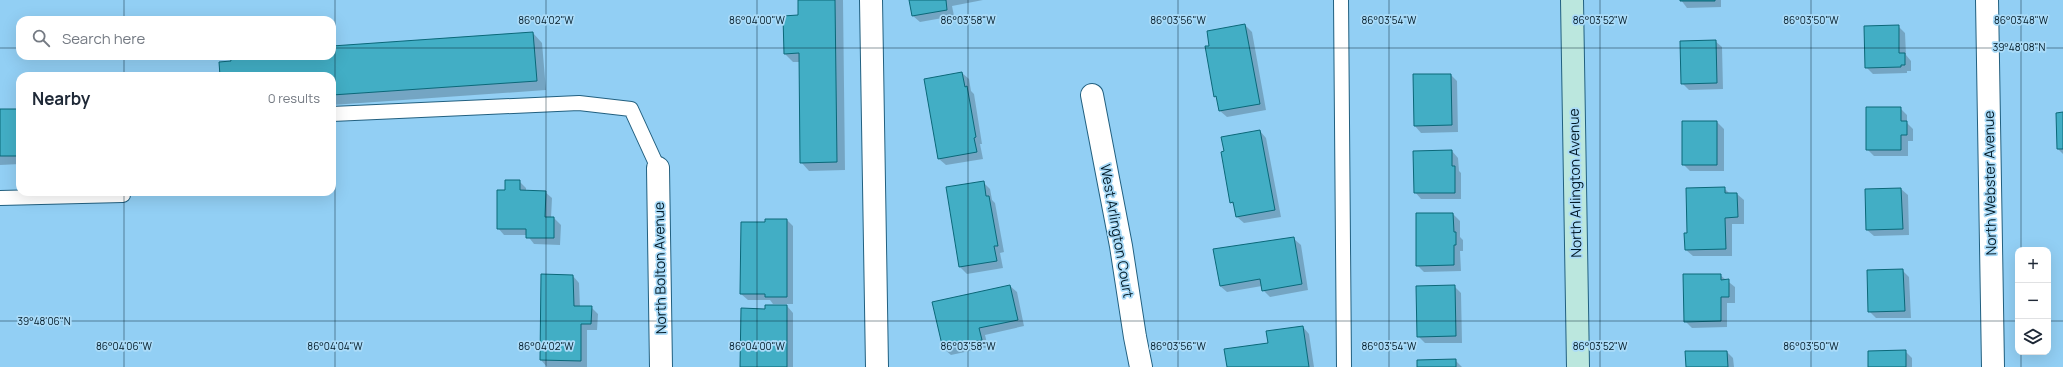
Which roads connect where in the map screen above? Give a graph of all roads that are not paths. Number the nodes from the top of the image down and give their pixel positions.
1 (871, 0) edge
2 (1341, 0) edge
3 (1572, 0) edge
4 (1987, 0) edge
5 (1092, 95) dead end
6 (336, 114) edge
7 (658, 168) joint
8 (82, 196) edge
9 (0, 198) edge
10 (661, 367) edge
11 (877, 367) edge
12 (1142, 367) edge
13 (1344, 367) edge
14 (1578, 367) edge
15 (1993, 367) edge

1 - 11 street
2 - 13 lane
3 - 14 main road, North Arlington Avenue
4 - 15 street, North Webster Avenue
5 - 12 street, West Arlington Court
6 - 7 lane
7 - 10 street, North Bolton Avenue
8 - 9 lane

